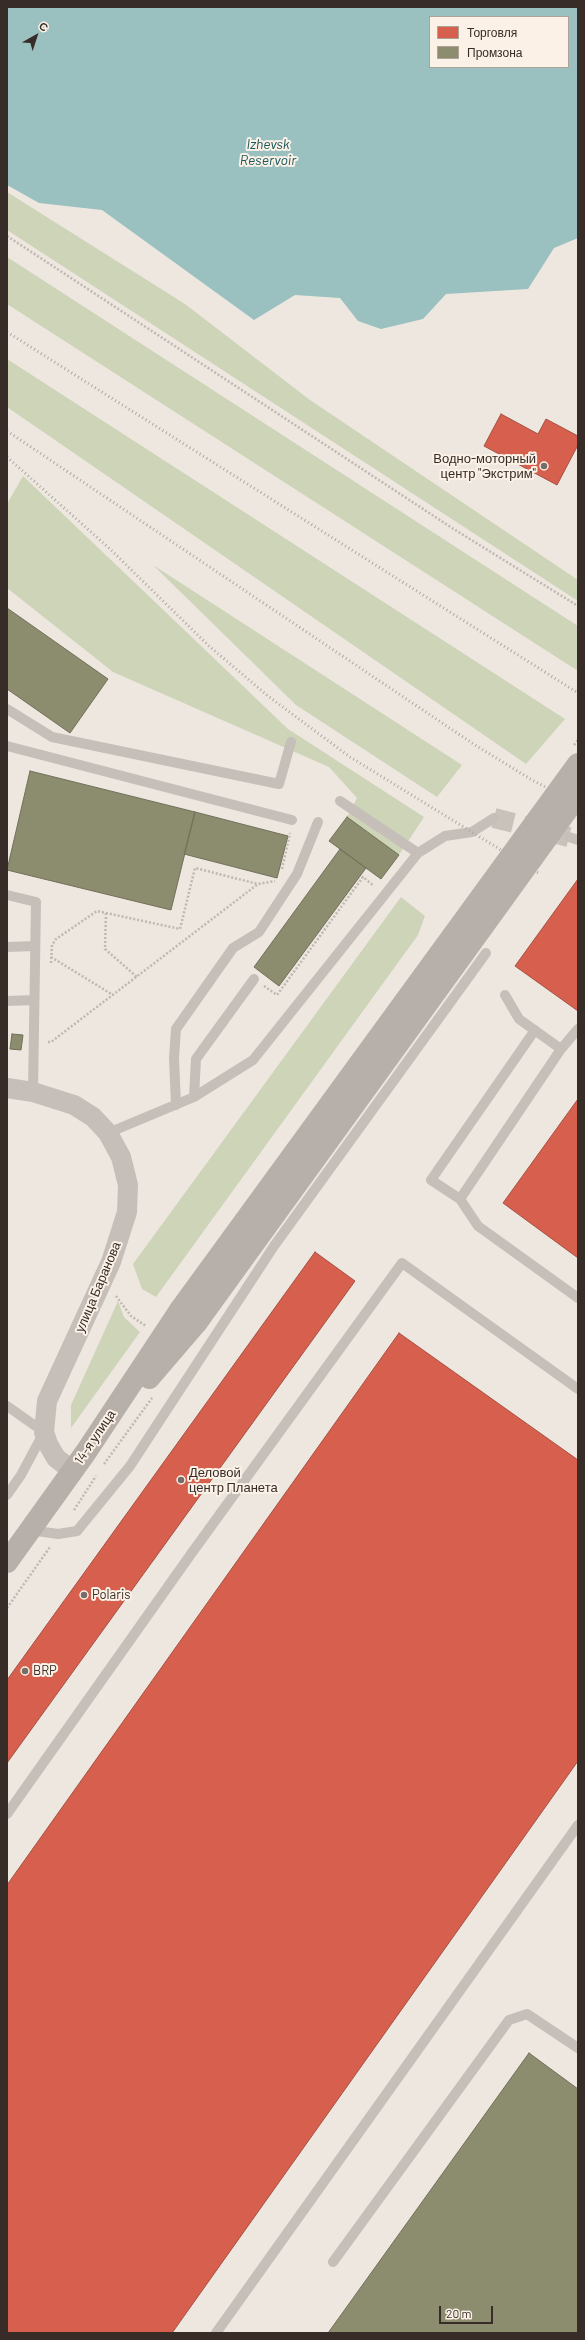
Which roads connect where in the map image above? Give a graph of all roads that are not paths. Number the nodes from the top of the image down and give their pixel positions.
1 (7, 709) edge
2 (291, 742) dead end
3 (7, 746) edge
4 (578, 764) edge
5 (578, 795) edge
6 (340, 801) dead end
7 (494, 818) dead end
8 (292, 820) road end
9 (318, 822) dead end
10 (418, 853) junction
11 (7, 895) edge
12 (35, 946) junction
13 (7, 947) edge
14 (486, 953) dead end
15 (254, 979) road end
16 (505, 995) dead end
17 (34, 1000) junction
18 (7, 1001) edge
19 (578, 1029) edge
20 (535, 1030) junction
21 (562, 1049) junction
22 (7, 1088) edge
23 (34, 1092) junction
24 (194, 1097) junction
25 (176, 1105) junction
26 (108, 1133) junction
27 (460, 1199) junction
28 (578, 1298) edge
29 (188, 1316) junction
30 (578, 1389) edge
31 (7, 1406) edge
32 (44, 1432) junction
33 (73, 1470) junction
34 (7, 1495) edge
35 (30, 1530) junction
36 (7, 1562) edge
37 (7, 1814) edge
38 (578, 1825) edge
39 (578, 2048) edge
40 (333, 2262) dead end
41 (216, 2333) edge

1 - 2 lane
3 - 8 lane
4 - 29 main road, bridge
5 - 29 main road, bridge
6 - 10 lane
7 - 10 lane
9 - 25 lane
10 - 24 lane
11 - 12 lane
12 - 13 lane
12 - 17 lane
14 - 35 lane
15 - 24 lane
16 - 20 lane
17 - 18 lane
17 - 23 lane
19 - 21 lane
20 - 21 lane
20 - 27 lane
21 - 27 lane
22 - 23 street, улица Баранова
23 - 26 street, улица Баранова
24 - 25 lane
25 - 26 lane
26 - 32 street, улица Баранова
27 - 28 lane
29 - 33 main road, 14-я улица
30 - 37 lane
31 - 32 lane
32 - 33 street
32 - 34 lane
33 - 35 main road, 14-я улица
35 - 36 main road, 14-я улица
38 - 41 lane
39 - 40 lane

